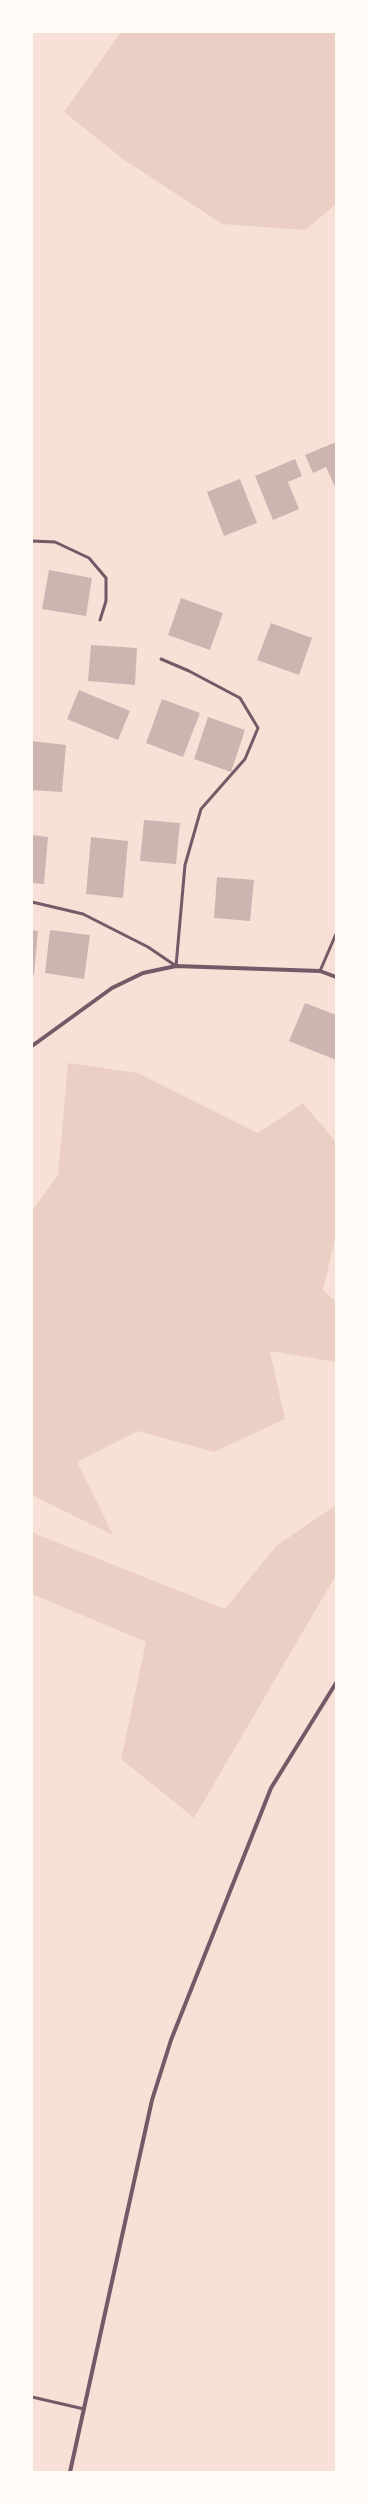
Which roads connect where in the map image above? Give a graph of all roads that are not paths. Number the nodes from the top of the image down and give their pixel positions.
1 (32, 540) edge
2 (100, 620) dead end
3 (161, 659) dead end
4 (32, 902) edge
5 (336, 934) edge
6 (176, 966) junction
7 (320, 971) junction
8 (336, 977) edge
9 (32, 1046) edge
10 (336, 1683) edge
11 (32, 2397) edge
12 (84, 2410) junction
13 (70, 2472) edge

1 - 2 lane
3 - 6 lane
4 - 6 lane
5 - 7 lane
6 - 7 street
6 - 9 street
7 - 8 street
10 - 12 street
11 - 12 lane
12 - 13 street

